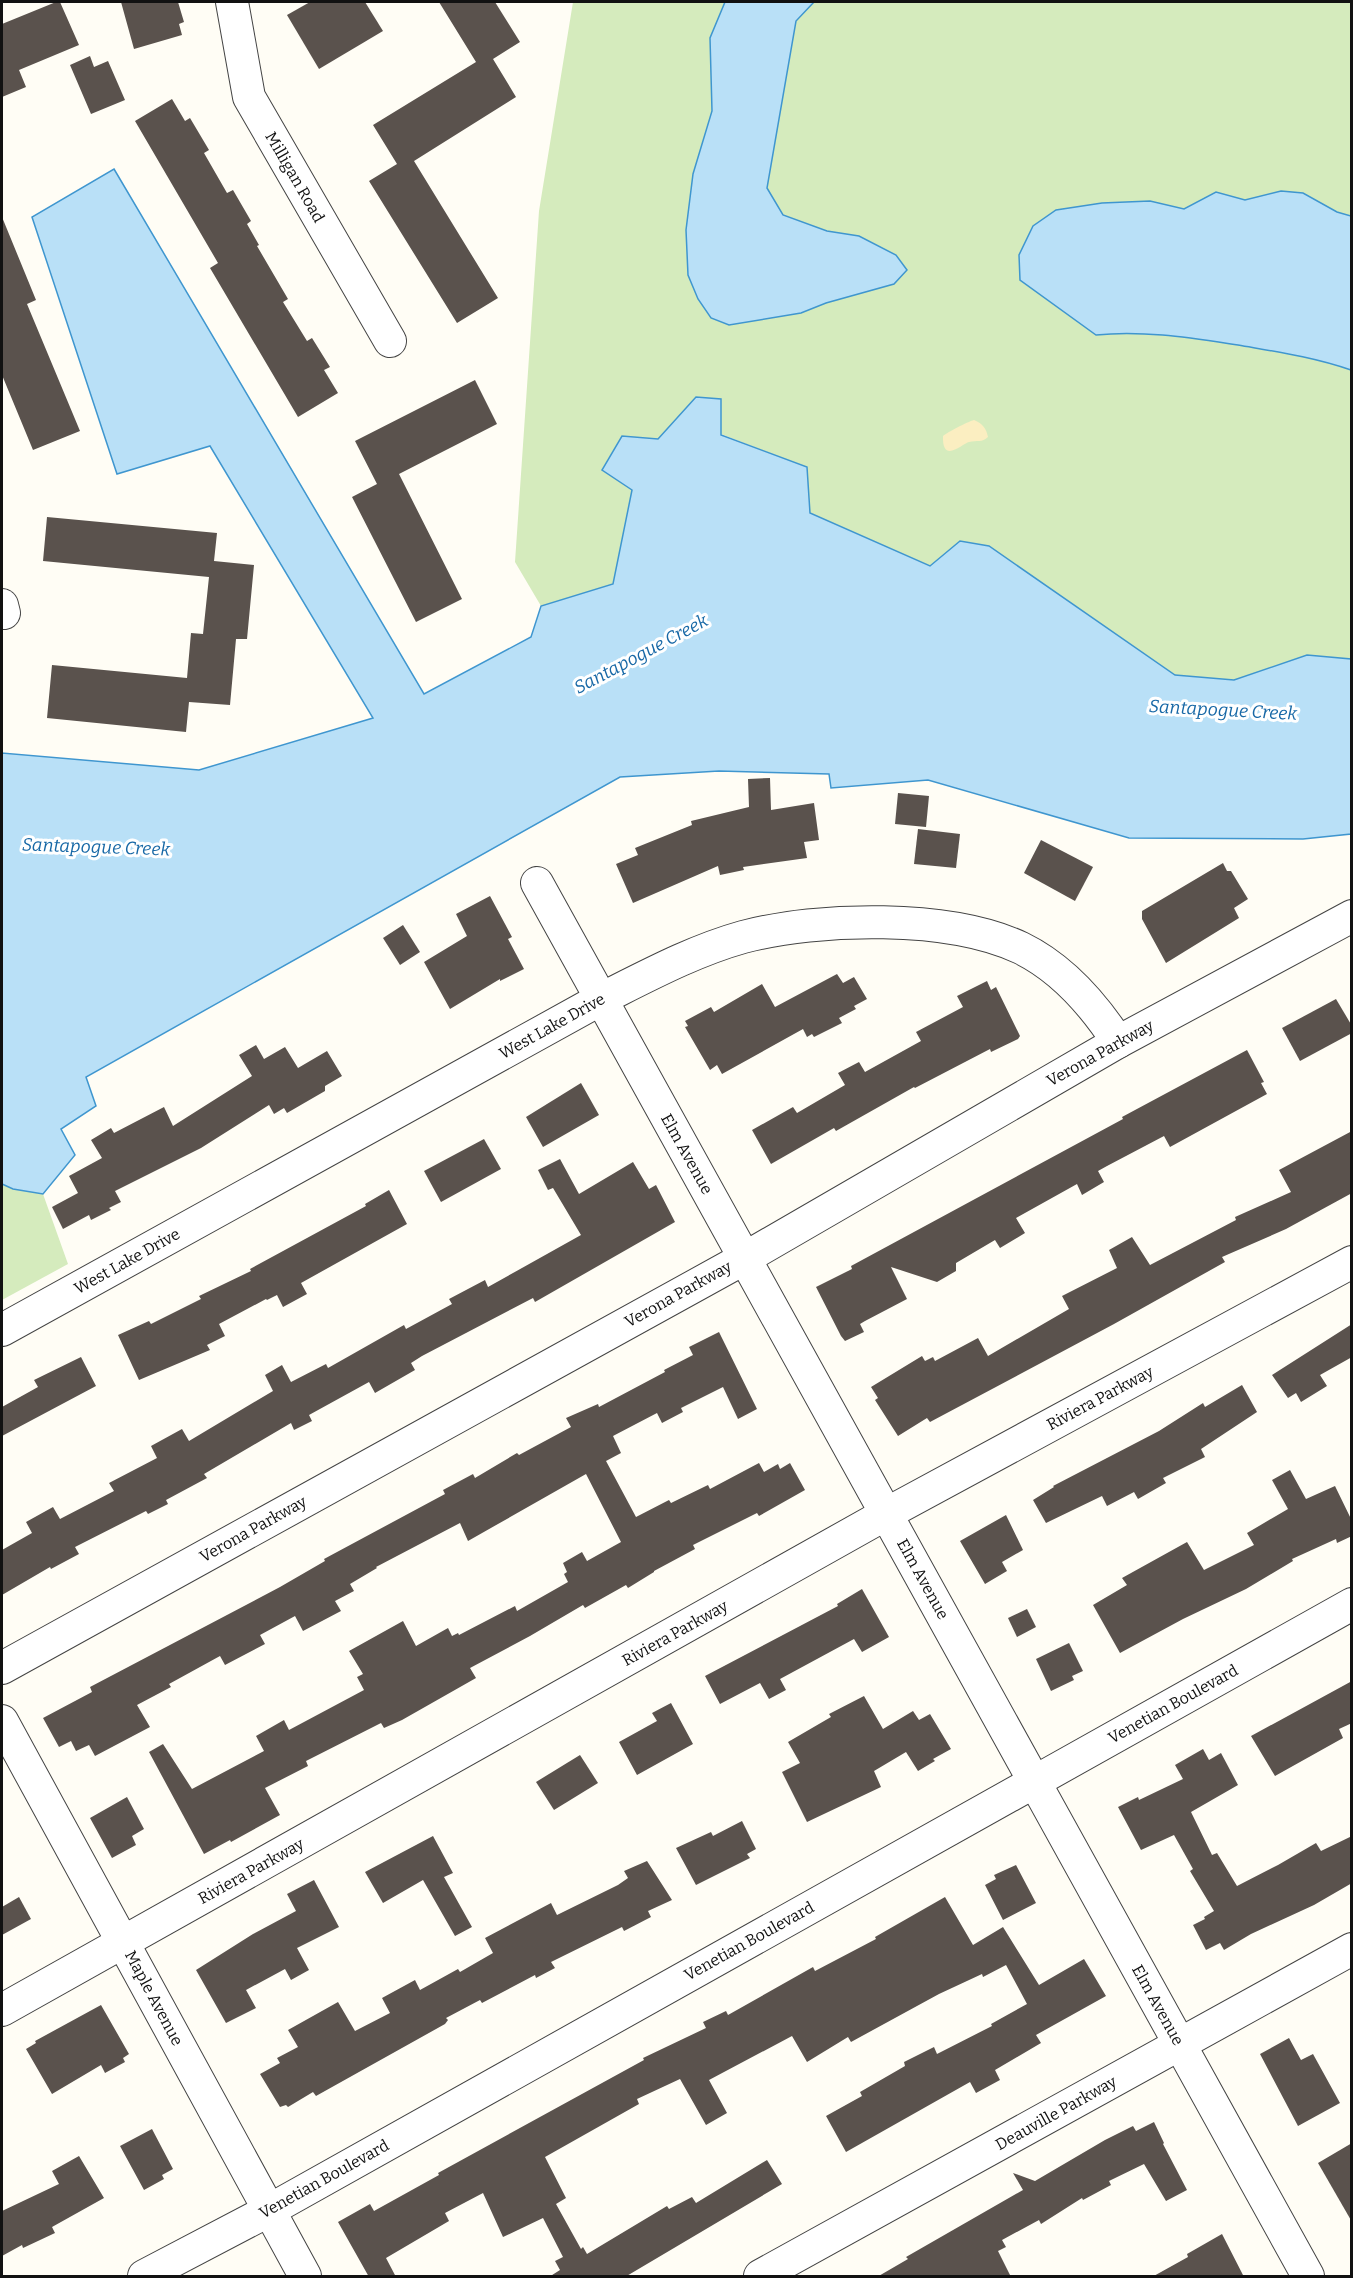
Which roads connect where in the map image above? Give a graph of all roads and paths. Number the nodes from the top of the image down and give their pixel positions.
1 (232, 2) edge
2 (390, 341) dead end
3 (537, 883) dead end
4 (1352, 916) edge
5 (601, 999) junction
6 (1118, 1042) junction
7 (745, 1258) junction
8 (1352, 1262) edge
9 (2, 1330) edge
10 (886, 1514) junction
11 (1352, 1604) edge
12 (2, 1668) edge
13 (2, 1721) edge
14 (1034, 1781) junction
15 (124, 1942) junction
16 (1352, 1949) edge
17 (2, 2010) edge
18 (1180, 2044) junction
19 (268, 2211) junction
20 (144, 2277) edge
21 (305, 2277) edge
22 (760, 2277) edge
23 (1308, 2277) edge

1 - 2 street, Milligan Road
3 - 5 street, Elm Avenue
4 - 6 street, Verona Parkway
5 - 6 street, West Lake Drive
5 - 7 street, Elm Avenue
5 - 9 street, West Lake Drive
6 - 7 street, Verona Parkway
7 - 10 street, Elm Avenue
7 - 12 street, Verona Parkway
8 - 10 street, Riviera Parkway
10 - 14 street, Elm Avenue
10 - 15 street, Riviera Parkway
11 - 14 street, Venetian Boulevard
13 - 15 street, Maple Avenue
14 - 18 street, Elm Avenue
14 - 19 street, Venetian Boulevard
15 - 17 street, Riviera Parkway
15 - 19 street, Maple Avenue
16 - 18 street, Deauville Parkway
18 - 22 street, Deauville Parkway
18 - 23 street, Elm Avenue
19 - 20 street, Venetian Boulevard
19 - 21 street, Maple Avenue

